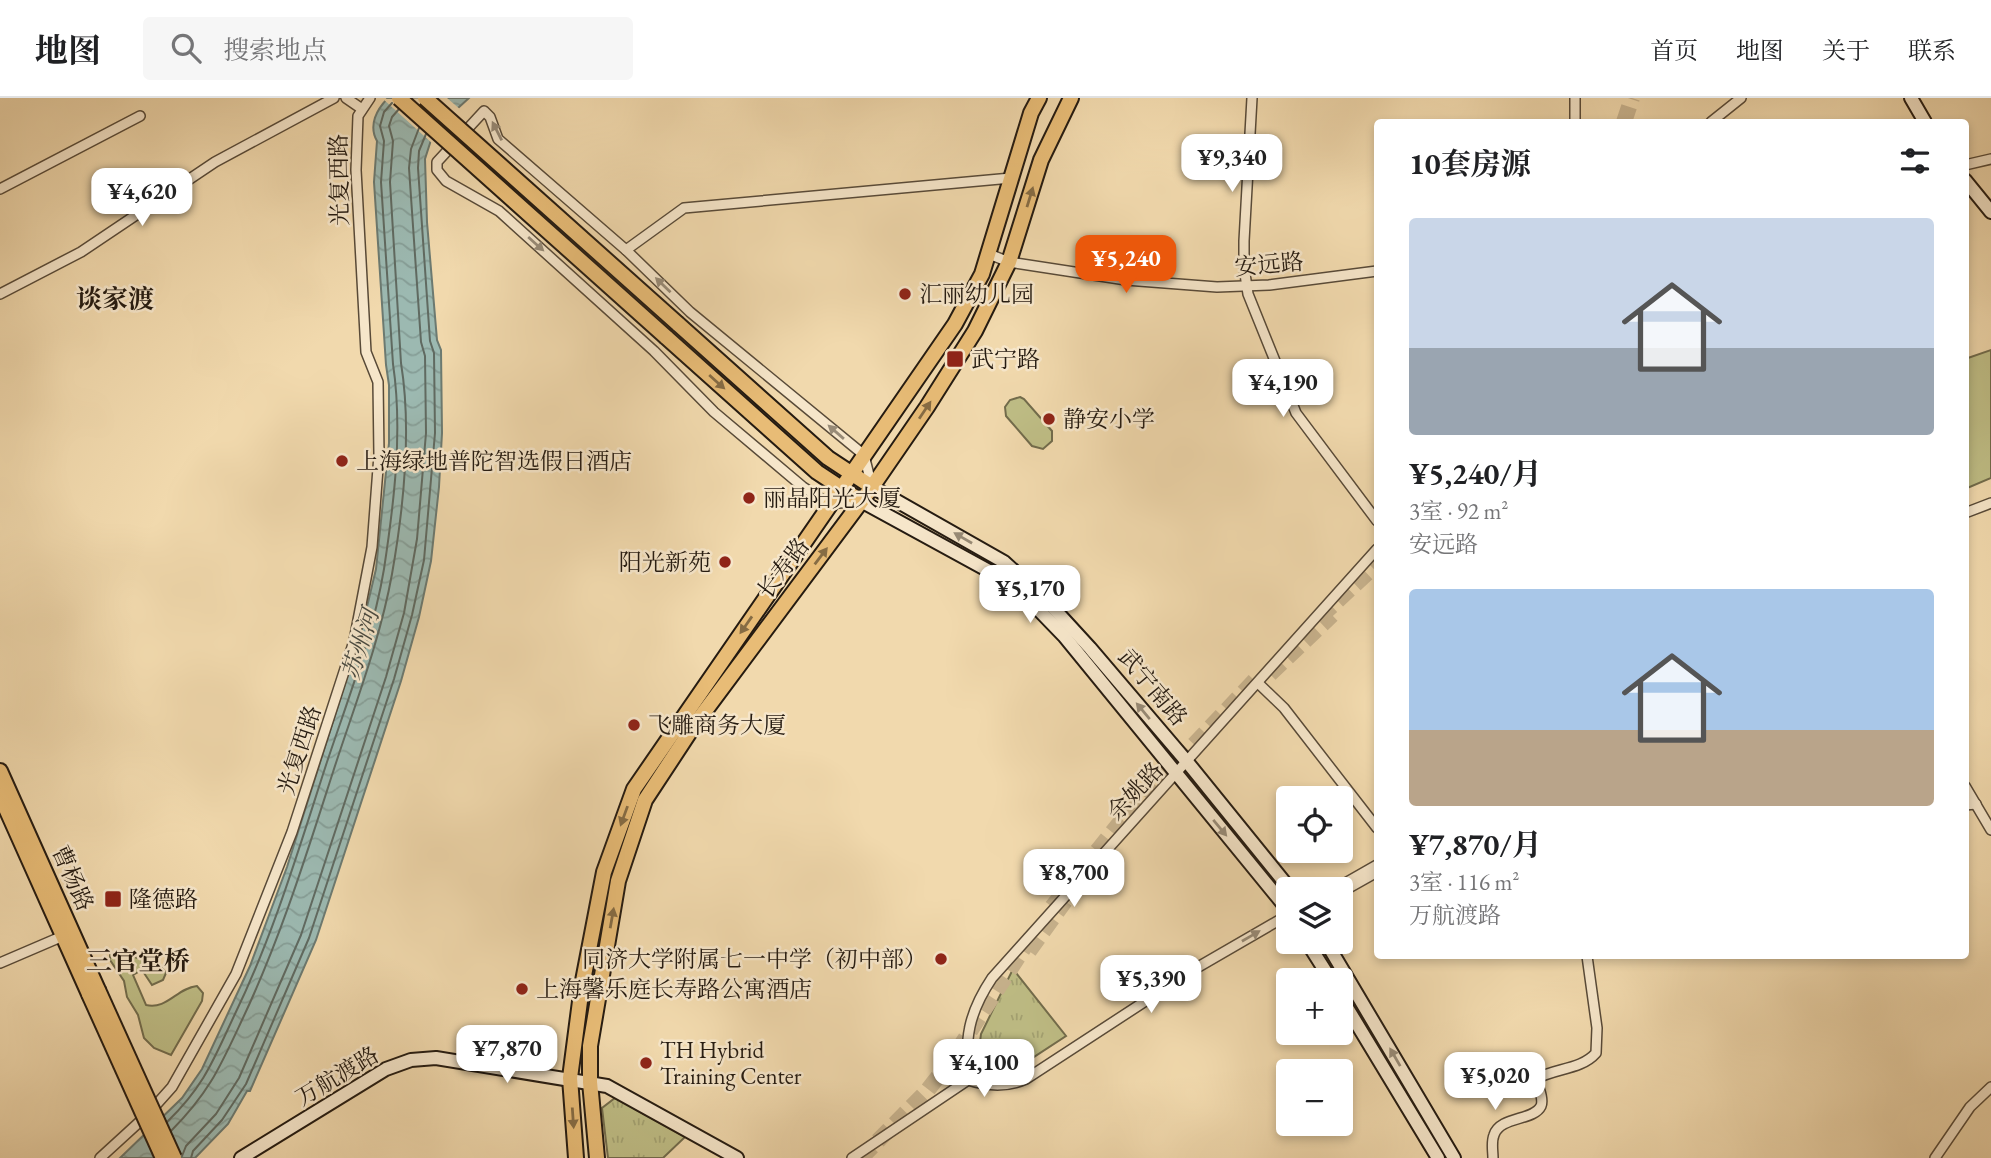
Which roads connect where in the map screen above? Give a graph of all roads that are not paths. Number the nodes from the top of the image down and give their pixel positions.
1 (334, 98) edge
2 (346, 98) edge
3 (370, 98) edge
4 (399, 98) edge
5 (425, 98) edge
6 (1039, 98) edge
7 (1071, 98) edge
8 (1252, 98) edge
9 (1574, 98) edge
10 (1741, 98) edge
11 (1911, 98) edge
12 (362, 108) junction
13 (139, 116) dead end
14 (1575, 119) edge
15 (1715, 119) edge
16 (1923, 119) edge
17 (1991, 159) edge
18 (1969, 164) edge
19 (1011, 178) junction
20 (1969, 185) edge
21 (0, 189) edge
22 (1991, 212) edge
23 (626, 250) junction
24 (998, 258) junction
25 (1374, 271) edge
26 (1247, 287) junction
27 (0, 294) edge
28 (864, 455) junction
29 (851, 474) junction
30 (872, 486) junction
31 (840, 488) junction
32 (861, 501) junction
33 (1991, 503) edge
34 (829, 505) junction
35 (1969, 511) edge
36 (1374, 517) edge
37 (1374, 552) edge
38 (1258, 683) junction
39 (1188, 763) junction
40 (0, 771) edge
41 (1176, 775) junction
42 (1969, 793) edge
43 (0, 795) edge
44 (1976, 804) junction
45 (1969, 805) edge
46 (1374, 824) edge
47 (1991, 830) edge
48 (1374, 867) edge
49 (1374, 875) edge
50 (1280, 877) edge
51 (1353, 879) edge
52 (1353, 885) edge
53 (1276, 898) edge
54 (1276, 920) edge
55 (63, 936) junction
56 (1333, 954) edge
57 (1587, 959) edge
58 (0, 963) edge
59 (94, 992) junction
60 (1353, 1017) edge
61 (570, 1078) junction
62 (968, 1080) junction
63 (590, 1082) junction
64 (1991, 1087) edge
65 (100, 1158) edge
66 (163, 1158) edge
67 (174, 1158) edge
68 (241, 1158) edge
69 (576, 1158) edge
70 (597, 1158) edge
71 (737, 1158) edge
72 (852, 1158) edge
73 (1438, 1158) edge
74 (1454, 1158) edge
75 (1493, 1158) edge
76 (1935, 1158) edge

1 - 27 street
2 - 12 street
3 - 12 street, 光复西路
4 -> 31 main road, bridge
5 - 29 main road, bridge
6 - 19 main road, 长寿路
24 -> 7 main road, 长寿路
8 - 26 street
9 - 14 street
10 - 15 street
11 - 16 main road
12 - 65 street, 光复西路
13 - 21 street
17 - 18 street
19 - 23 street
19 - 24 main road, 长寿路
20 - 22 main road
28 -> 23 street
23 -> 34 street
24 - 26 street, 安远路
24 - 28 main road, 长寿路
30 -> 24 main road, 长寿路
25 - 26 street, 安远路
26 - 36 street
28 - 29 main road, 长寿路
28 - 30 street
29 - 30 main road, 武宁南路
29 - 31 main road, 长寿路
30 - 32 main road, 长寿路
39 -> 30 main road, 武宁南路
31 - 32 main road
31 - 34 main road, 长寿路
32 - 34 street
32 - 41 main road, 武宁南路
63 -> 32 main road, 长寿路
33 - 35 street
34 -> 61 main road, 长寿路
37 - 38 street, 余姚路
38 - 39 street, 余姚路
38 - 46 street
39 - 41 street, 余姚路
39 - 50 main road, 武宁南路
40 - 59 main road, 曹杨路
41 -> 53 main road, 武宁南路
41 - 62 street, 余姚路
42 - 44 street
43 - 55 main road, 曹杨路
44 - 45 street
44 - 47 street
48 - 51 street
49 - 52 street
62 -> 54 street
55 - 58 street
55 - 59 main road, 曹杨路
74 -> 56 main road
57 - 75 street
59 - 66 main road, 曹杨路, bridge
59 - 67 main road, 曹杨路, bridge
60 - 73 main road
61 - 63 main road, 万航渡路
61 - 68 main road, 万航渡路
61 -> 69 main road, 长寿路
62 - 72 street
63 - 70 main road, 长寿路
63 - 71 main road, 万航渡路
64 - 76 street

